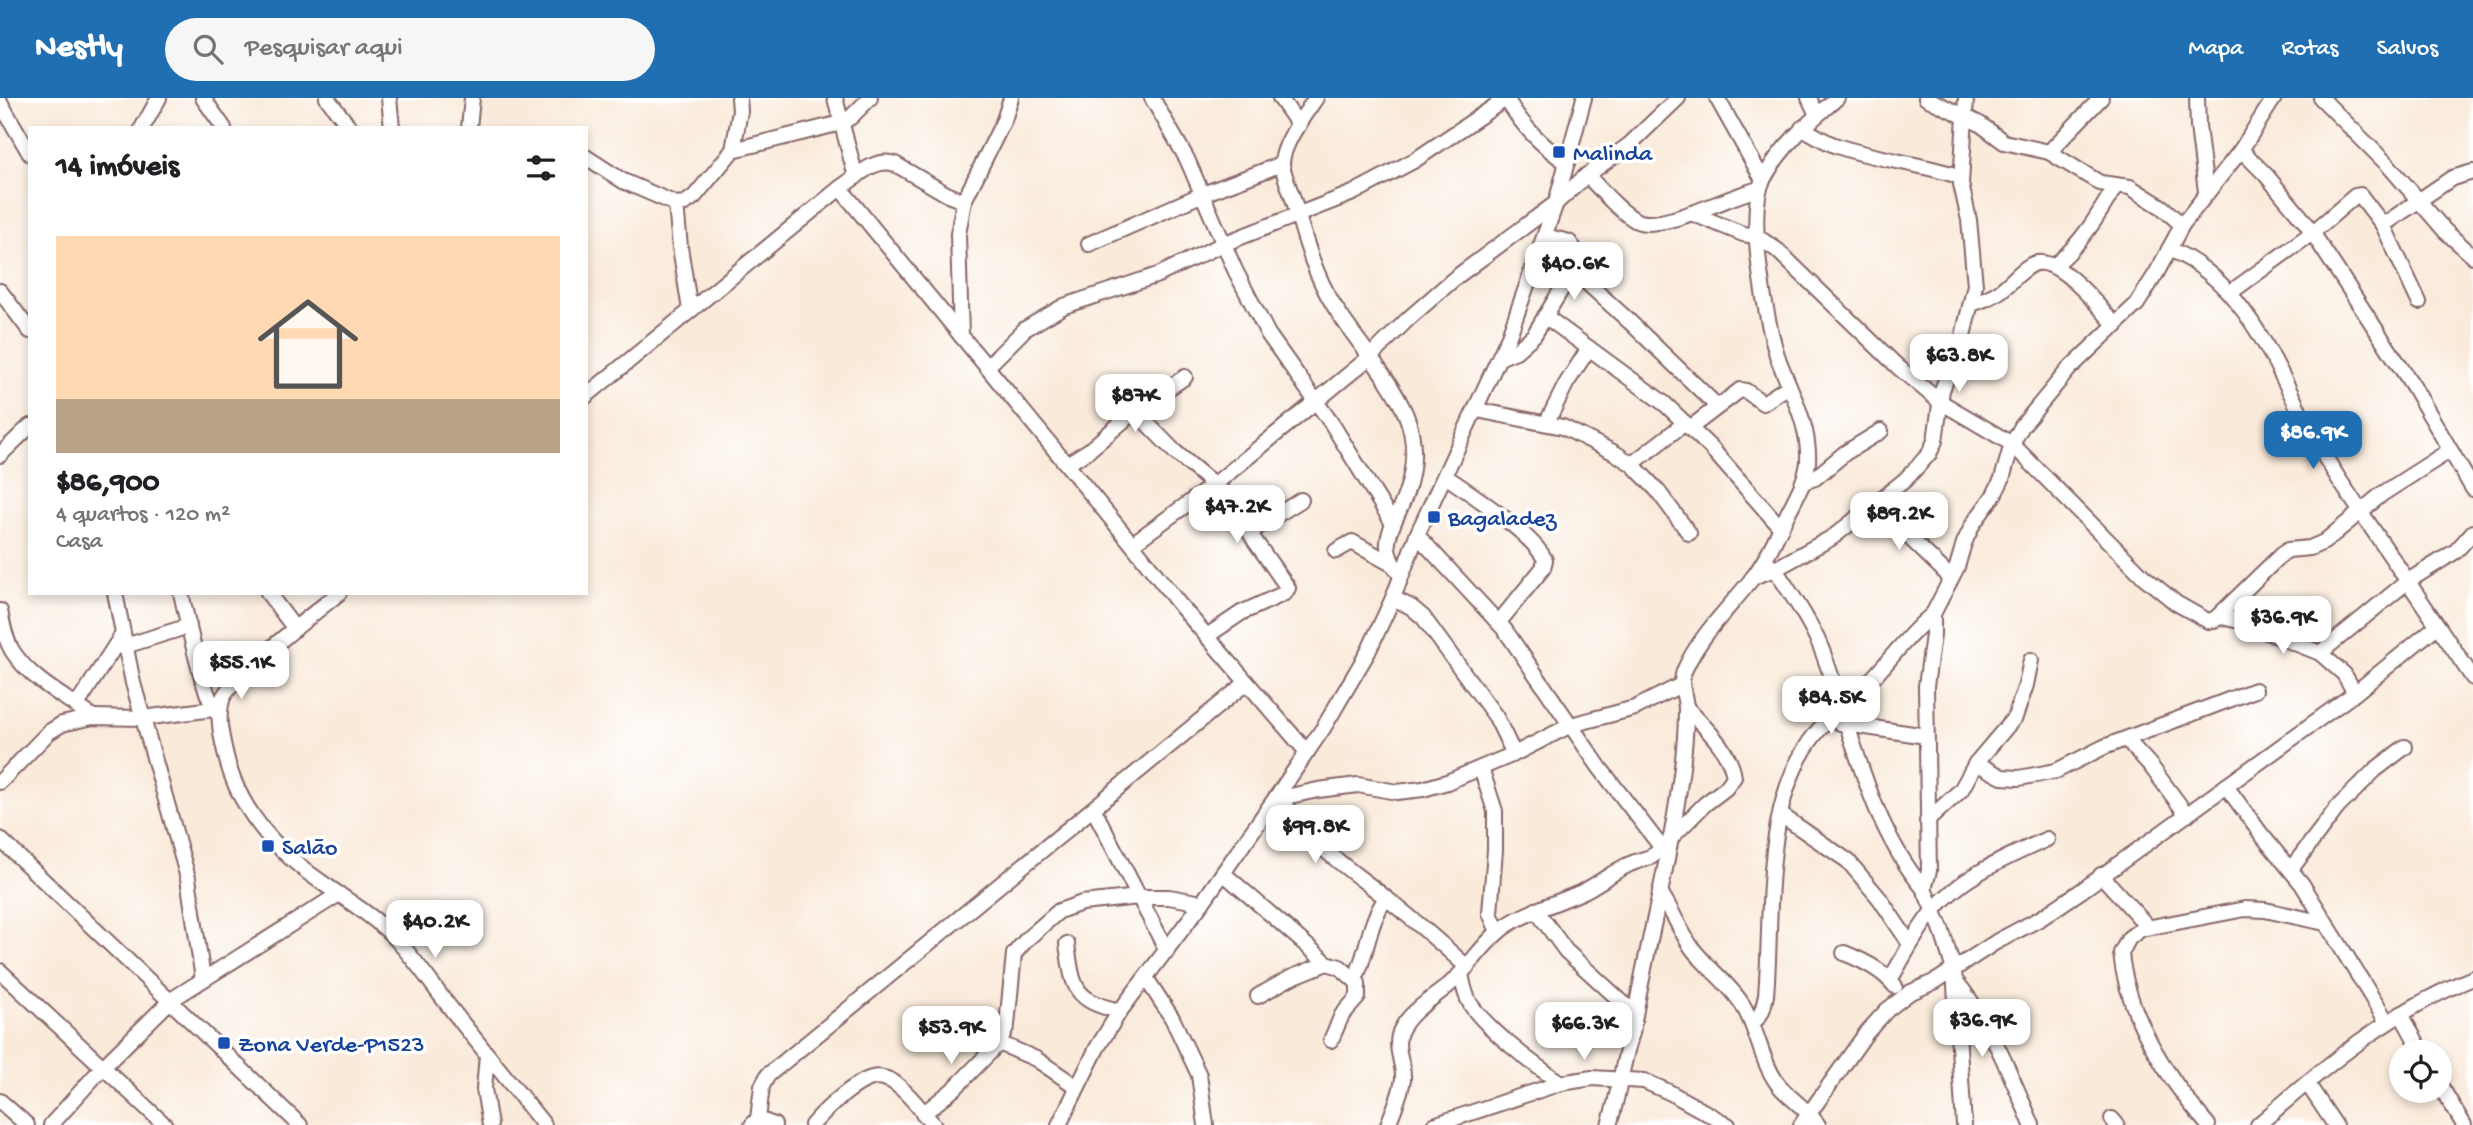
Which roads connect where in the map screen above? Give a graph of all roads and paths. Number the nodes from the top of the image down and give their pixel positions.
1 (159, 98) edge
2 (202, 98) edge
3 (327, 98) edge
4 (389, 98) edge
5 (472, 98) edge
6 (739, 98) edge
7 (835, 98) edge
8 (870, 98) edge
9 (1012, 98) edge
10 (1152, 98) edge
11 (1280, 98) edge
12 (1316, 98) edge
13 (1506, 98) edge
14 (1584, 98) edge
15 (1678, 98) edge
16 (1717, 98) edge
17 (1810, 98) edge
18 (1837, 98) edge
19 (1926, 98) edge
20 (1966, 98) edge
21 (2101, 98) edge
22 (2197, 98) edge
23 (2274, 98) edge
24 (2321, 98) edge
25 (0, 102) edge
26 (1817, 115) junction
27 (1964, 116) junction
28 (841, 123) junction
29 (1298, 125) junction
30 (143, 126) edge
31 (223, 126) edge
32 (348, 126) edge
33 (392, 126) edge
34 (469, 126) edge
35 (1802, 128) junction
36 (733, 150) junction
37 (2241, 150) junction
38 (28, 151) edge
39 (2049, 152) junction
40 (588, 158) edge
41 (1567, 163) junction
42 (1282, 164) junction
43 (2473, 172) edge
44 (1587, 176) junction
45 (856, 177) junction
46 (1961, 177) junction
47 (1761, 185) junction
48 (2116, 185) junction
49 (840, 188) junction
50 (2206, 192) junction
51 (1203, 194) junction
52 (964, 201) junction
53 (1556, 203) junction
54 (2419, 203) junction
55 (676, 204) junction
56 (1691, 213) junction
57 (1298, 214) junction
58 (2182, 225) junction
59 (2383, 225) junction
60 (2312, 233) junction
61 (1545, 236) junction
62 (1756, 236) junction
63 (1089, 244) dead end
64 (1223, 244) junction
65 (2169, 249) junction
66 (2473, 256) edge
67 (2054, 266) junction
68 (1573, 270) junction
69 (0, 291) edge
70 (2231, 292) junction
71 (2418, 302) dead end
72 (1971, 304) junction
73 (690, 310) junction
74 (1545, 316) junction
75 (2116, 326) junction
76 (28, 328) edge
77 (961, 336) junction
78 (1589, 348) junction
79 (1370, 357) junction
80 (1499, 358) junction
81 (987, 367) junction
82 (1185, 377) dead end
83 (1789, 386) junction
84 (588, 394) edge
85 (1315, 401) junction
86 (1939, 401) junction
87 (1717, 407) junction
88 (1477, 410) junction
89 (1135, 411) junction
90 (1547, 422) junction
91 (1687, 425) junction
92 (28, 428) edge
93 (1881, 431) dead end
94 (2012, 444) junction
95 (2449, 451) junction
96 (0, 455) edge
97 (1067, 464) junction
98 (1632, 464) junction
99 (1445, 476) junction
100 (1803, 482) junction
101 (1215, 484) junction
102 (2473, 489) edge
103 (1301, 500) dead end
104 (1879, 500) junction
105 (2360, 512) junction
106 (1392, 522) junction
107 (1781, 528) junction
108 (1250, 532) junction
109 (2473, 532) edge
110 (1689, 533) dead end
111 (1417, 535) junction
112 (1132, 544) junction
113 (1336, 551) dead end
114 (1390, 563) junction
115 (1770, 564) junction
116 (1401, 576) junction
117 (1950, 581) junction
118 (2408, 581) junction
119 (115, 595) edge
120 (181, 595) edge
121 (270, 595) edge
122 (337, 595) edge
123 (1393, 598) junction
124 (0, 611) edge
125 (1933, 614) junction
126 (2214, 620) junction
127 (1499, 622) junction
128 (189, 626) junction
129 (2437, 626) junction
130 (295, 629) junction
131 (1207, 636) junction
132 (123, 640) junction
133 (2473, 650) edge
134 (2320, 653) junction
135 (2460, 659) junction
136 (2031, 660) dead end
137 (2473, 678) edge
138 (1246, 683) junction
139 (1681, 684) junction
140 (2255, 690) dead end
141 (2355, 693) junction
142 (77, 705) junction
143 (1686, 707) junction
144 (1841, 708) junction
145 (216, 712) junction
146 (93, 717) junction
147 (143, 718) junction
148 (1828, 721) junction
149 (1846, 724) junction
150 (1571, 725) junction
151 (1926, 736) junction
152 (2126, 739) junction
153 (2405, 747) dead end
154 (1307, 752) junction
155 (1514, 754) junction
156 (1976, 764) junction
157 (1481, 768) junction
158 (0, 782) edge
159 (2226, 786) junction
160 (1279, 797) junction
161 (1094, 810) junction
162 (1781, 815) junction
163 (2187, 815) junction
164 (1927, 821) junction
165 (0, 839) edge
166 (2047, 839) dead end
167 (1667, 845) junction
168 (2291, 869) junction
169 (1223, 873) junction
170 (2102, 875) junction
171 (1924, 889) junction
172 (1660, 892) junction
173 (339, 894) junction
174 (1139, 897) junction
175 (1386, 898) junction
176 (1202, 903) junction
177 (1536, 910) junction
178 (1933, 911) junction
179 (2325, 923) junction
180 (2148, 927) junction
181 (1498, 932) junction
182 (1067, 944) dead end
183 (1910, 944) junction
184 (1167, 951) junction
185 (1844, 953) dead end
186 (1327, 964) junction
187 (0, 971) edge
188 (1464, 971) junction
189 (1954, 975) junction
190 (1146, 978) junction
191 (203, 979) junction
192 (1355, 979) junction
193 (1890, 980) junction
194 (2471, 982) edge
195 (1258, 996) dead end
196 (1904, 998) junction
197 (171, 1000) junction
198 (1120, 1011) junction
199 (1635, 1014) junction
200 (2401, 1014) junction
201 (1752, 1022) junction
202 (2387, 1022) junction
203 (1331, 1040) dead end
204 (2415, 1040) edge
205 (999, 1043) junction
206 (487, 1055) junction
207 (102, 1068) junction
208 (1619, 1080) junction
209 (1561, 1083) junction
210 (2307, 1083) junction
211 (1077, 1087) junction
212 (0, 1101) edge
213 (2451, 1103) edge
214 (923, 1114) junction
215 (1810, 1121) edge
216 (755, 1122) edge
217 (27, 1125) edge
218 (51, 1125) edge
219 (165, 1125) edge
220 (300, 1125) edge
221 (489, 1125) edge
222 (544, 1125) edge
223 (774, 1125) edge
224 (812, 1125) edge
225 (934, 1125) edge
226 (1059, 1125) edge
227 (1206, 1125) edge
228 (1388, 1125) edge
229 (1433, 1125) edge
230 (1609, 1125) edge
231 (1728, 1125) edge
232 (1964, 1125) edge
233 (2032, 1125) edge
234 (2208, 1125) edge
235 (2258, 1125) edge
236 (2335, 1125) edge
237 (2464, 1125) edge

1 - 30 street
2 - 31 street
3 - 32 street
4 - 33 street
5 - 34 street
6 - 36 street
7 - 28 street
8 - 28 street
9 - 52 street
10 - 51 street
11 - 29 street
12 - 29 street
13 - 41 street
13 - 57 street
14 - 41 street
15 - 44 street
16 - 47 street
17 - 26 street
18 - 26 street
19 - 27 street
20 - 27 street
21 - 39 street
22 - 50 street
23 - 37 street
24 - 54 street
25 - 38 street
26 - 35 street
27 - 39 street
27 - 46 street
28 - 36 street
28 - 45 street
29 - 42 street
35 - 46 street
35 - 47 street
36 - 55 street
37 - 50 street
37 - 60 street
39 - 48 street
40 - 55 street
41 - 53 street
42 - 51 street
42 - 57 street
43 - 54 street
44 - 53 street
44 - 56 street
45 - 49 street
45 - 52 street
46 - 72 street
47 - 56 street
47 - 62 street
48 - 58 street
48 - 67 street
49 - 73 street
49 - 77 street
50 - 58 street
51 - 63 street
51 - 64 street
52 - 77 street
53 - 61 street
53 - 79 street
54 - 59 street
54 - 66 street
55 - 73 street
56 - 62 street
57 - 64 street
57 - 79 street
58 - 65 street
59 - 60 street
59 - 71 street
60 - 70 street
60 - 95 street
61 - 68 street
61 - 80 street
62 - 83 street
62 - 86 street
64 - 81 street
64 - 85 street
65 - 70 street
65 - 75 street
67 - 72 street
67 - 75 street
68 - 74 street
68 - 87 street
69 - 76 street
70 - 105 street
72 - 86 street
73 - 84 street
74 - 78 street
74 - 80 street
75 - 94 street
77 - 81 street
78 - 90 street
78 - 91 street
79 - 85 street
79 - 106 street
80 - 88 street
81 - 97 street
82 - 89 street
83 - 87 street
83 - 100 street
85 - 101 street
85 - 106 street
86 - 94 street
86 - 104 street
87 - 91 street
88 - 90 street
88 - 99 street
89 - 97 street
89 - 101 street
90 - 98 street
91 - 98 street
91 - 107 street
92 - 96 street
93 - 100 street
94 - 117 street
94 - 126 street
95 - 102 street
95 - 105 street
97 - 112 street
98 - 110 street
99 - 111 street
99 - 127 street
100 - 107 street
101 - 108 street
101 - 112 street
103 - 108 street
104 - 115 street
104 - 117 street
105 - 118 street
105 - 126 street
106 - 114 street
107 - 115 street
108 - 131 street
109 - 118 street
111 - 116 street
111 - 127 street
112 - 131 street
113 - 114 street
114 - 116 street
115 - 139 street
115 - 144 street
116 - 123 street
117 - 125 street
118 - 129 street
118 - 134 street
119 - 132 street
120 - 128 street
121 - 130 street
122 - 130 street
123 - 154 street
123 - 155 street
124 - 142 street
125 - 144 street
125 - 151 street
126 - 134 street
127 - 150 street
128 - 132 street
128 - 145 street
129 - 135 street
129 - 141 street
130 - 145 street
131 - 138 street
132 - 142 street
132 - 147 street
133 - 135 street
134 - 141 street
135 - 137 street
136 - 156 street
138 - 154 street
138 - 161 street
139 - 143 street
139 - 150 street
140 - 152 street
141 - 159 street
142 - 146 street
143 - 167 street
143 - 167 street
144 - 148 street
144 - 149 street
145 - 147 street
145 - 173 street
146 - 147 street
146 - 158 street
147 - 191 street
148 - 149 street
148 - 162 street
149 - 151 street
149 - 171 street
150 - 155 street
150 - 167 street
151 - 164 street
152 - 156 street
152 - 163 street
153 - 168 street
154 - 160 street
155 - 157 street
156 - 164 street
157 - 160 street
157 - 181 street
159 - 163 street
159 - 168 street
160 - 169 street
160 - 175 street
161 - 174 street
161 - 216 street
162 - 183 street
162 - 201 street
163 - 170 street
164 - 171 street
165 - 197 street
166 - 178 street
167 - 172 street
167 - 177 street
168 - 179 street
169 - 176 street
169 - 186 street
170 - 180 street
170 - 189 street
171 - 178 street
172 - 199 street
172 - 201 street
173 - 191 street
173 - 206 street
174 - 176 street
174 - 184 street
174 - 205 street
175 - 188 street
175 - 192 street
176 - 184 street
177 - 181 street
177 - 199 street
178 - 183 street
178 - 189 street
179 - 180 street
179 - 202 street
180 - 234 street
181 - 188 street
182 - 198 street
183 - 193 street
184 - 190 street
185 - 193 street
186 - 192 street
186 - 195 street
187 - 207 street
188 - 209 street
188 - 228 street
189 - 196 street
189 - 232 street
189 - 233 street
190 - 198 street
190 - 227 street
191 - 197 street
192 - 203 street
193 - 196 street
194 - 200 street
196 - 215 street
197 - 207 street
197 - 220 street
198 - 211 street
199 - 208 street
200 - 202 street
200 - 204 street
201 - 215 street
202 - 210 street
205 - 211 street
205 - 214 street
206 - 221 street
206 - 222 street
207 - 218 street
207 - 219 street
208 - 209 street
208 - 230 street
208 - 231 street
209 - 229 street
210 - 235 street
210 - 236 street
211 - 226 street
212 - 217 street
213 - 237 street
214 - 224 street
214 - 225 street
216 - 223 street

